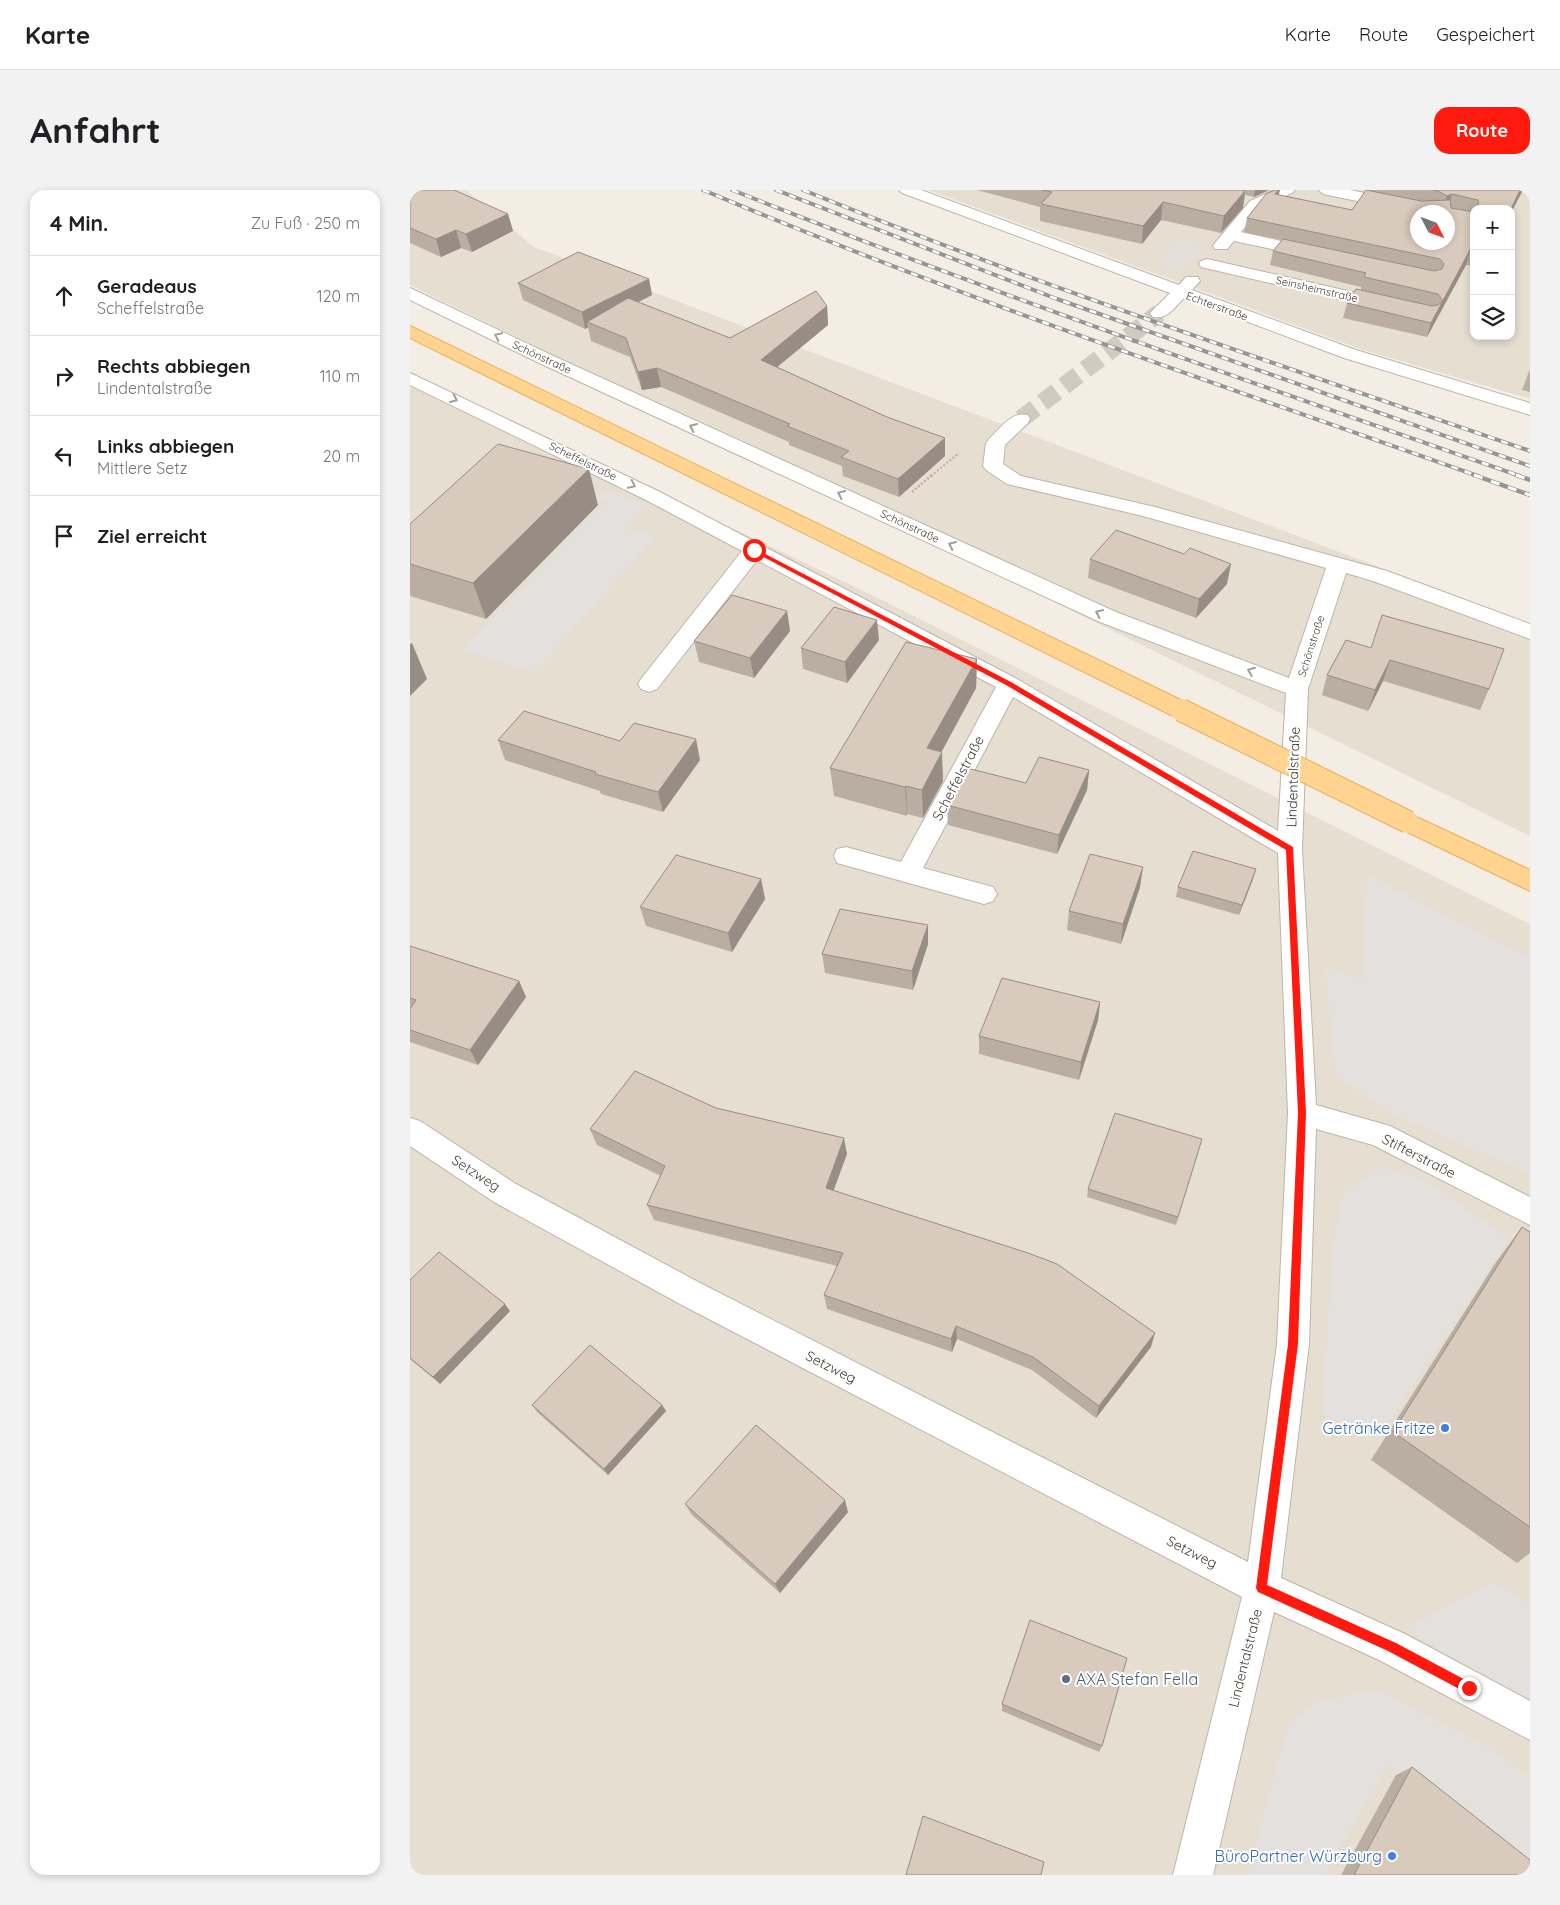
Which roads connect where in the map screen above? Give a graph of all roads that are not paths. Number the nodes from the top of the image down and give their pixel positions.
1 (907, 190) edge
2 (1287, 190) edge
3 (1327, 190) edge
4 (1355, 193) edge
5 (1236, 200) edge
6 (1256, 204) junction
7 (1410, 206) edge
8 (1230, 235) junction
9 (1326, 256) edge
10 (1207, 264) junction
11 (410, 293) edge
12 (1182, 293) junction
13 (1399, 307) edge
14 (1160, 313) tunnel mouth
15 (410, 331) edge
16 (410, 378) edge
17 (1530, 409) edge
18 (1021, 419) tunnel mouth
19 (754, 550) junction
20 (1338, 564) junction
21 (1530, 632) edge
22 (649, 684) dead end
23 (1009, 684) junction
24 (1296, 689) junction
25 (1290, 849) junction
26 (846, 856) dead end
27 (907, 873) junction
28 (1530, 881) edge
29 (984, 894) dead end
30 (1302, 1113) junction
31 (410, 1130) edge
32 (1530, 1212) edge
33 (1262, 1588) junction
34 (1530, 1721) edge
35 (1193, 1875) edge

1 - 12 street, Echterstraße
2 - 6 street
3 - 4 street
4 - 7 street
5 - 6 street
6 - 8 street
8 - 9 street
8 - 10 street
10 - 12 street
10 - 13 street, Seinsheimstraße
24 -> 11 street, Schönstraße
12 - 14 street
12 - 17 street, Echterstraße
15 - 28 main road, bridge
16 -> 19 street, Scheffelstraße
18 - 20 street
19 - 22 street
19 - 23 street, Scheffelstraße
20 - 21 street
20 - 24 street, Schönstraße
23 - 25 street, Scheffelstraße
23 - 27 street, Scheffelstraße
24 - 25 street, Lindentalstraße
25 - 30 street, Lindentalstraße
26 - 27 street
27 - 29 street
30 - 32 street, Stifterstraße
30 - 33 street, Lindentalstraße
31 - 33 street, Setzweg
33 - 34 street, Setzweg
33 - 35 street, Lindentalstraße

